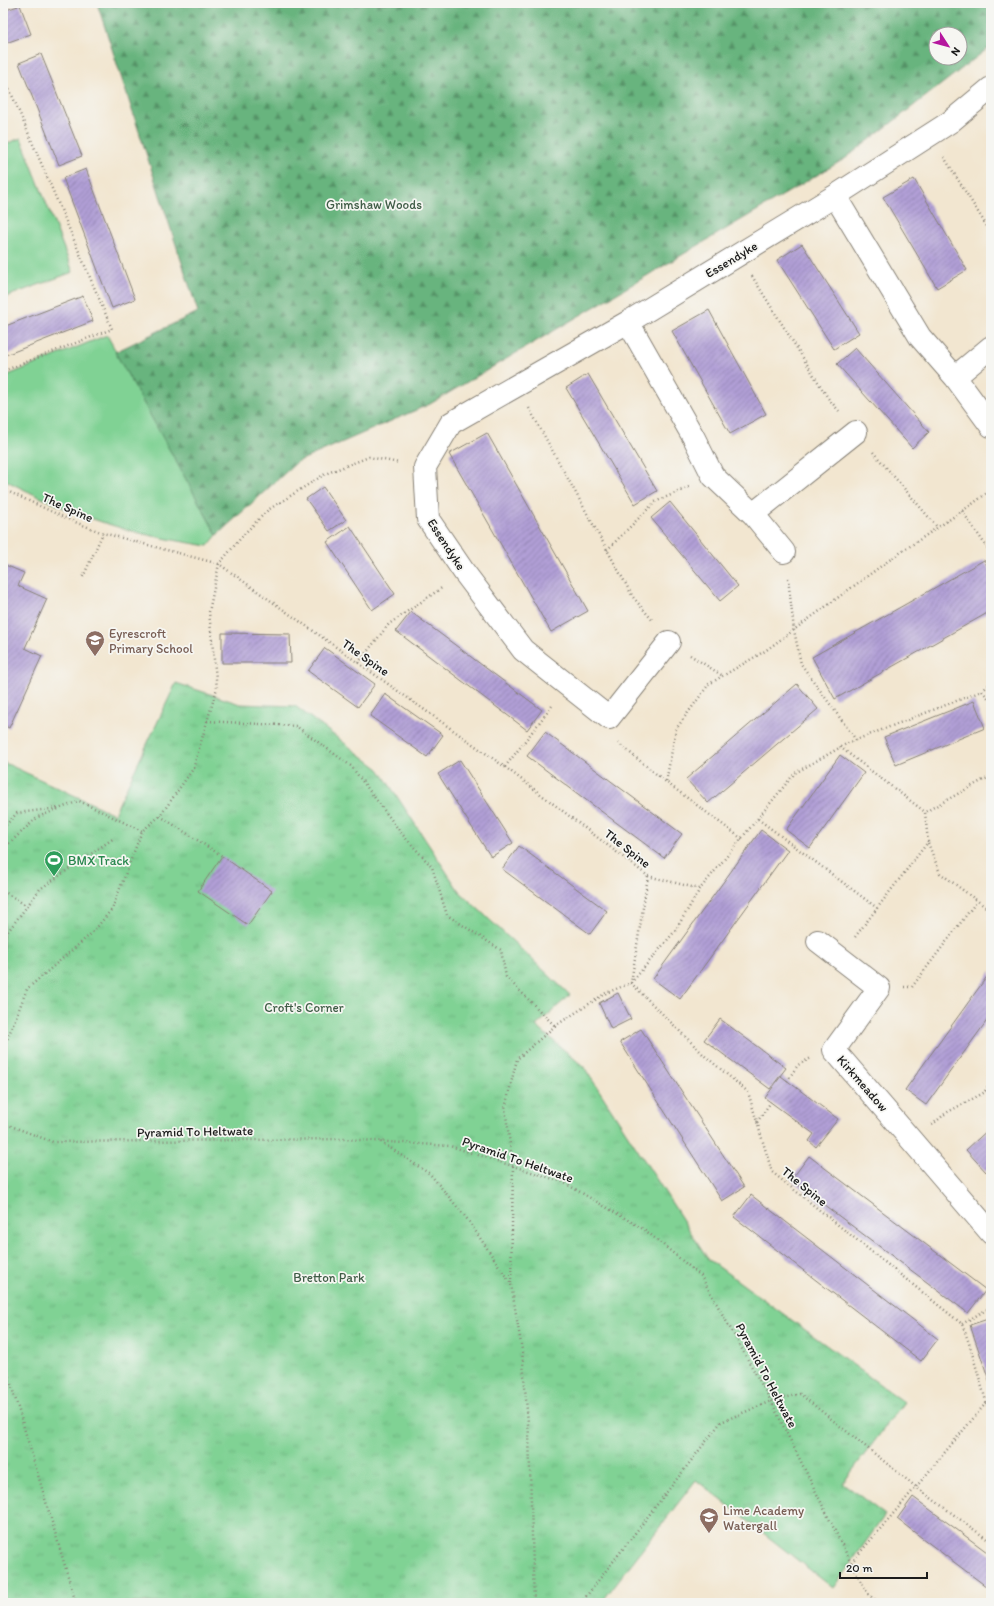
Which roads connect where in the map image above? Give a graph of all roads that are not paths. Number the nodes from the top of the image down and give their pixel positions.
1 (991, 88) edge
2 (834, 196) junction
3 (628, 322) junction
4 (991, 348) edge
5 (954, 377) junction
6 (991, 426) edge
7 (856, 432) road end
8 (753, 514) junction
9 (784, 552) road end
10 (669, 642) road end
11 (818, 941) dead end
12 (991, 1233) edge

1 - 2 street, Essendyke
2 - 3 street, Essendyke
2 - 5 street
3 - 8 street
3 - 10 street, Essendyke
4 - 5 street
5 - 6 street
7 - 8 street
8 - 9 street
11 - 12 street, Kirkmeadow

